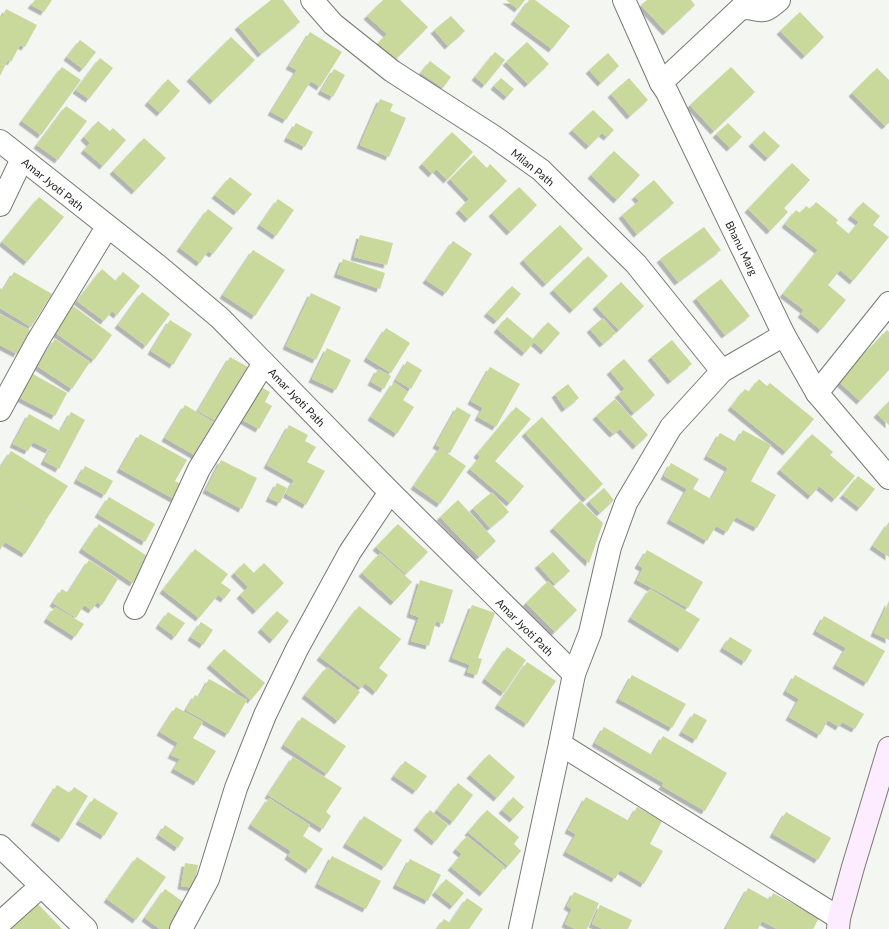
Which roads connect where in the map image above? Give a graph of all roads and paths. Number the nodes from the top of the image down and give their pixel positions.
1 (312, 0) edge
2 (624, 0) edge
3 (778, 0) edge
4 (661, 83) junction
5 (0, 141) edge
6 (22, 159) junction
7 (0, 205) edge
8 (108, 227) junction
9 (889, 303) edge
10 (784, 335) junction
11 (264, 363) junction
12 (722, 371) junction
13 (817, 393) junction
14 (0, 410) edge
15 (889, 478) edge
16 (390, 492) junction
17 (134, 608) dead end
18 (574, 674) junction
19 (560, 744) junction
20 (889, 748) edge
21 (0, 846) edge
22 (41, 886) junction
23 (0, 923) edge
24 (838, 923) edge
25 (86, 929) edge
26 (181, 929) edge
27 (520, 929) edge

1 - 12 street, Milan Path
2 - 4 street, Bhanu Marg
3 - 4 street
4 - 10 street, Bhanu Marg
5 - 6 street, Amar Jyoti Path
6 - 7 street
6 - 8 street, Amar Jyoti Path
8 - 11 street, Amar Jyoti Path
8 - 14 street
9 - 13 street
10 - 12 street
10 - 13 street, Bhanu Marg
11 - 16 street, Amar Jyoti Path
11 - 17 street
12 - 18 street
13 - 15 street, Bhanu Marg
16 - 18 street, Amar Jyoti Path
16 - 26 street
18 - 19 street
19 - 24 street
19 - 27 street
20 - 24 street
21 - 22 street
22 - 23 street
22 - 25 street

